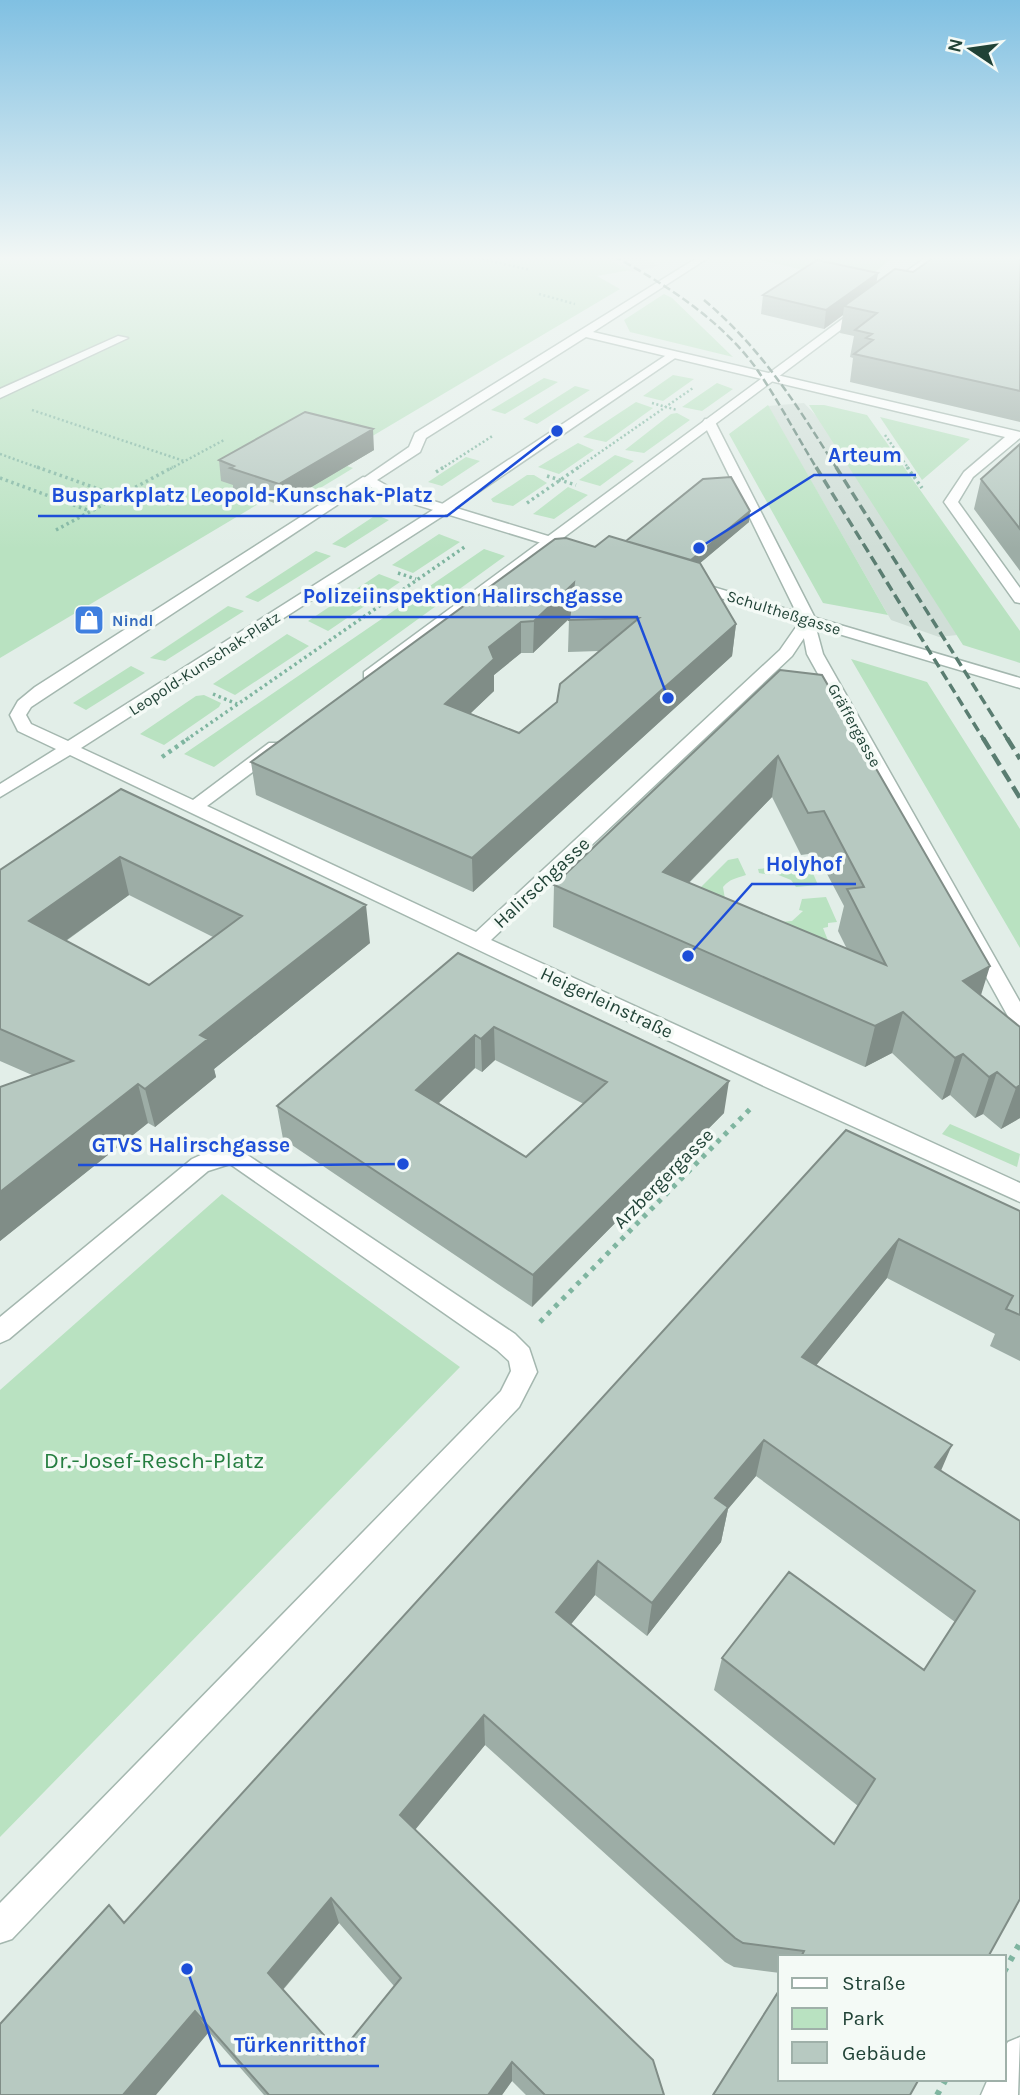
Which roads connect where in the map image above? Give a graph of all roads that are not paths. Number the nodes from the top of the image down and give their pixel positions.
1 (88, 354) edge
2 (551, 354) edge
3 (675, 354) joint
4 (800, 354) edge
5 (770, 376) junction
6 (0, 394) edge
7 (709, 422) junction
8 (1019, 434) edge
9 (368, 480) junction
10 (444, 509) junction
11 (548, 541) junction
12 (589, 553) edge
13 (680, 581) edge
14 (1020, 599) edge
15 (808, 620) junction
16 (1020, 683) edge
17 (354, 687) edge
18 (740, 693) junction
19 (766, 697) edge
20 (818, 704) edge
21 (845, 707) junction
22 (290, 736) edge
23 (69, 748) junction
24 (0, 792) edge
25 (195, 807) junction
26 (478, 941) junction
27 (1020, 1020) edge
28 (1020, 1193) edge
29 (0, 1332) edge
30 (0, 1927) edge
31 (1020, 2054) edge
32 (999, 2095) edge

1 - 6 street
2 - 9 street
3 - 5 street
3 - 10 street, Leopold-Kunschak-Platz
4 - 5 street
5 - 7 street
5 - 8 street
7 - 11 street
7 - 15 street, Gräffergasse
8 - 14 street
9 - 10 street
9 - 23 street
10 - 11 street
10 - 23 street, Leopold-Kunschak-Platz
11 - 12 street
11 - 17 street
13 - 15 street, Schultheßgasse
15 - 16 street, Schultheßgasse
15 - 18 street, Halirschgasse
15 - 21 street, Gräffergasse
18 - 19 street
18 - 26 street, Halirschgasse
20 - 21 street
21 - 27 street, Gräffergasse
22 - 25 street
23 - 24 street, Leopold-Kunschak-Platz
23 - 25 street
25 - 26 street, Heigerleinstraße
26 - 28 street, Heigerleinstraße
29 - 30 street
31 - 32 street

